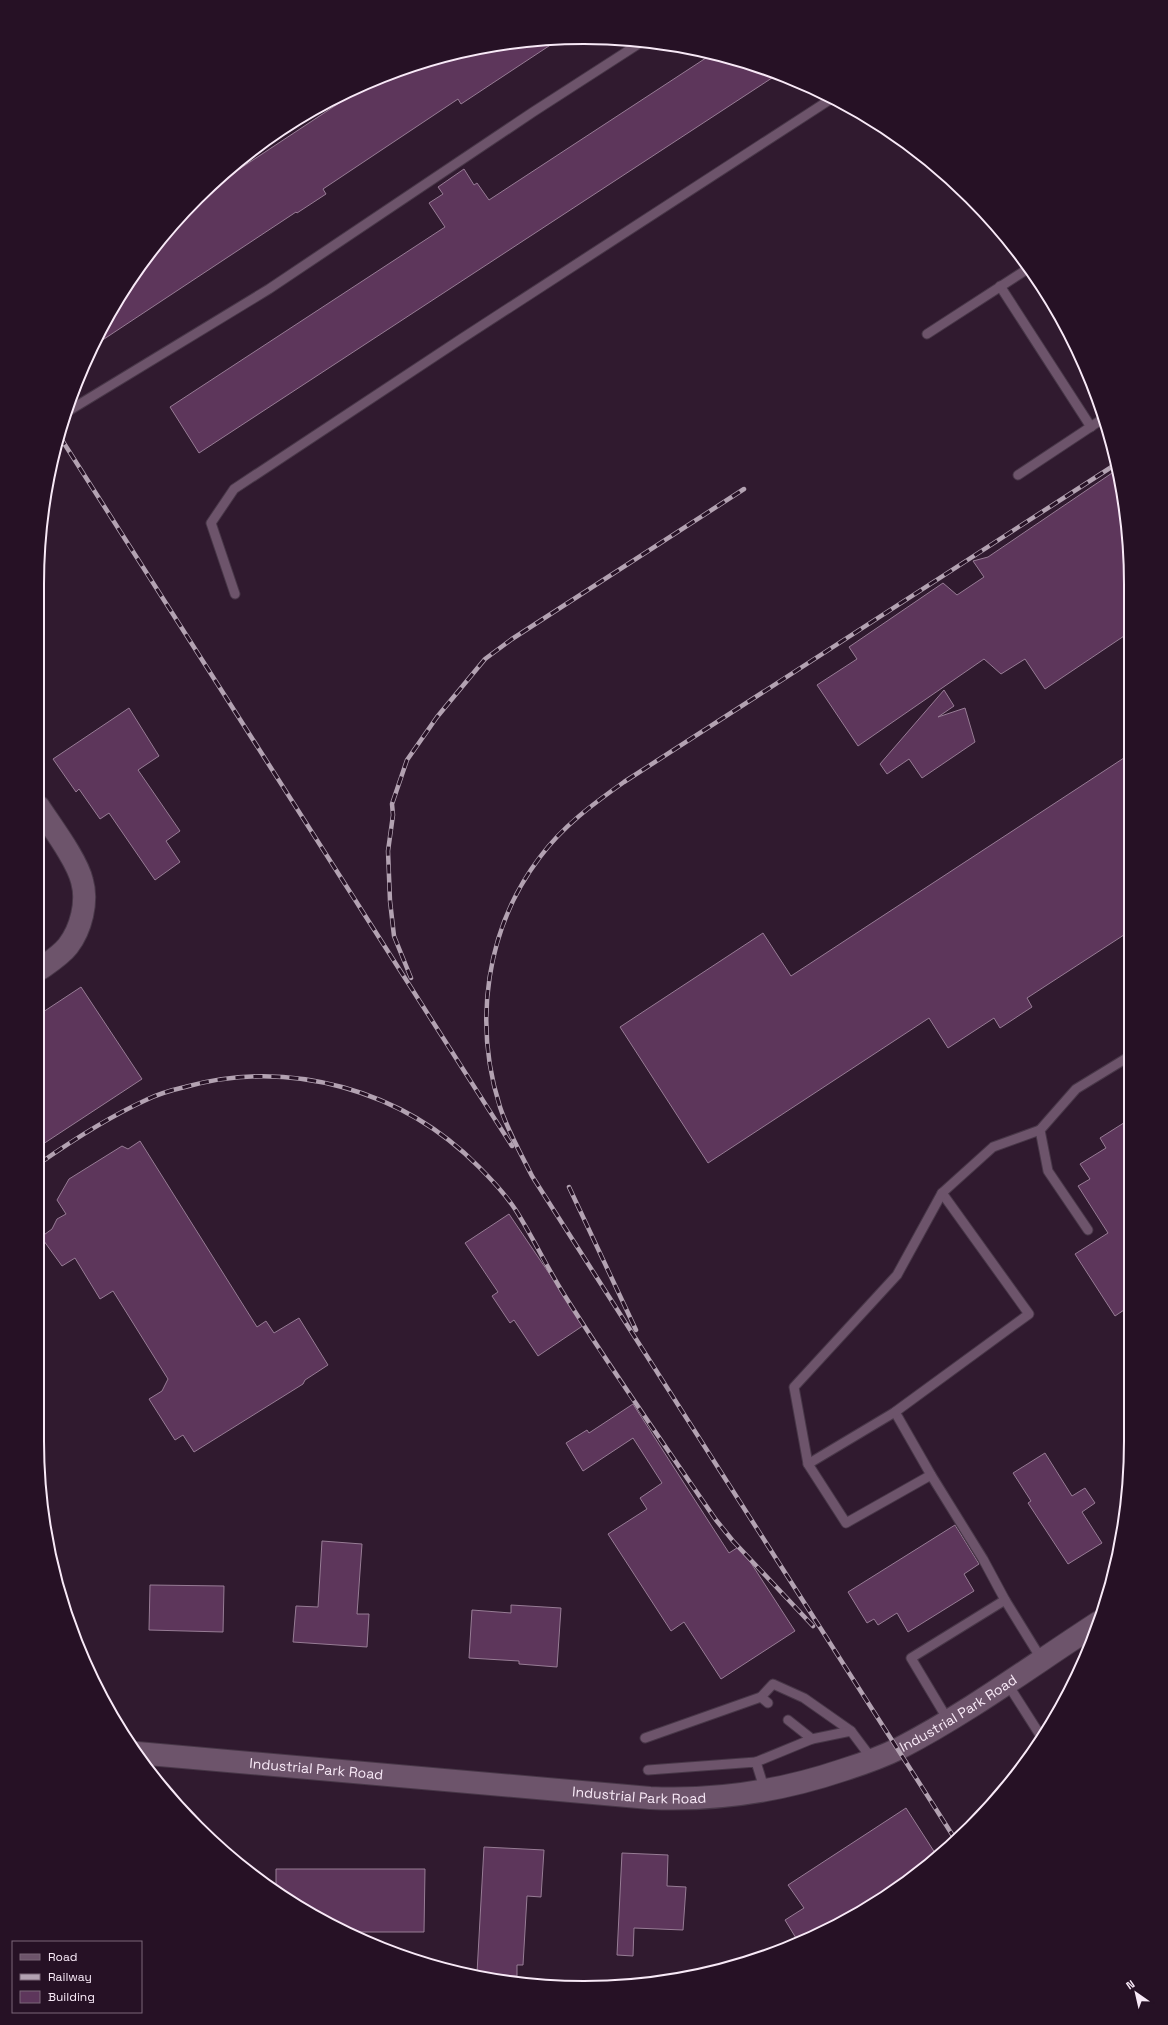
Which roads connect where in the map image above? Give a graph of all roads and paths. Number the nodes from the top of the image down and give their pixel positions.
1 (633, 47) edge
2 (827, 102) edge
3 (1024, 271) edge
4 (1000, 286) junction
5 (927, 334) dead end
6 (74, 408) edge
7 (1099, 421) edge
8 (1091, 426) junction
9 (1018, 475) dead end
10 (235, 594) dead end
11 (44, 815) edge
12 (44, 966) edge
13 (1124, 1060) edge
14 (1040, 1130) junction
15 (942, 1193) junction
16 (1088, 1230) dead end
17 (896, 1412) junction
18 (808, 1464) junction
19 (931, 1475) junction
20 (1005, 1600) junction
21 (1090, 1628) edge
22 (1042, 1660) junction
23 (1007, 1683) junction
24 (788, 1720) dead end
25 (948, 1720) junction
26 (851, 1731) junction
27 (1038, 1732) edge
28 (646, 1738) dead end
29 (812, 1739) junction
30 (144, 1754) edge
31 (872, 1759) junction
32 (756, 1762) junction
33 (648, 1770) dead end
34 (765, 1791) junction

1 - 6 lane
2 - 10 lane
3 - 4 lane
4 - 5 lane
4 - 8 lane
7 - 8 lane
8 - 9 lane
11 - 12 street
13 - 14 lane
14 - 15 lane
14 - 16 lane
15 - 17 lane
15 - 18 lane
17 - 18 lane
17 - 19 lane
18 - 19 lane
19 - 20 lane
20 - 22 lane
20 - 25 lane
21 - 22 street, Industrial Park Road
22 - 23 street, Industrial Park Road
23 - 25 street, Industrial Park Road
23 - 27 lane
24 - 29 lane
25 - 31 street, Industrial Park Road
26 - 28 lane
26 - 29 lane
26 - 31 lane
29 - 32 lane
30 - 34 street, Industrial Park Road
31 - 34 street, Industrial Park Road
32 - 33 lane
32 - 34 lane

